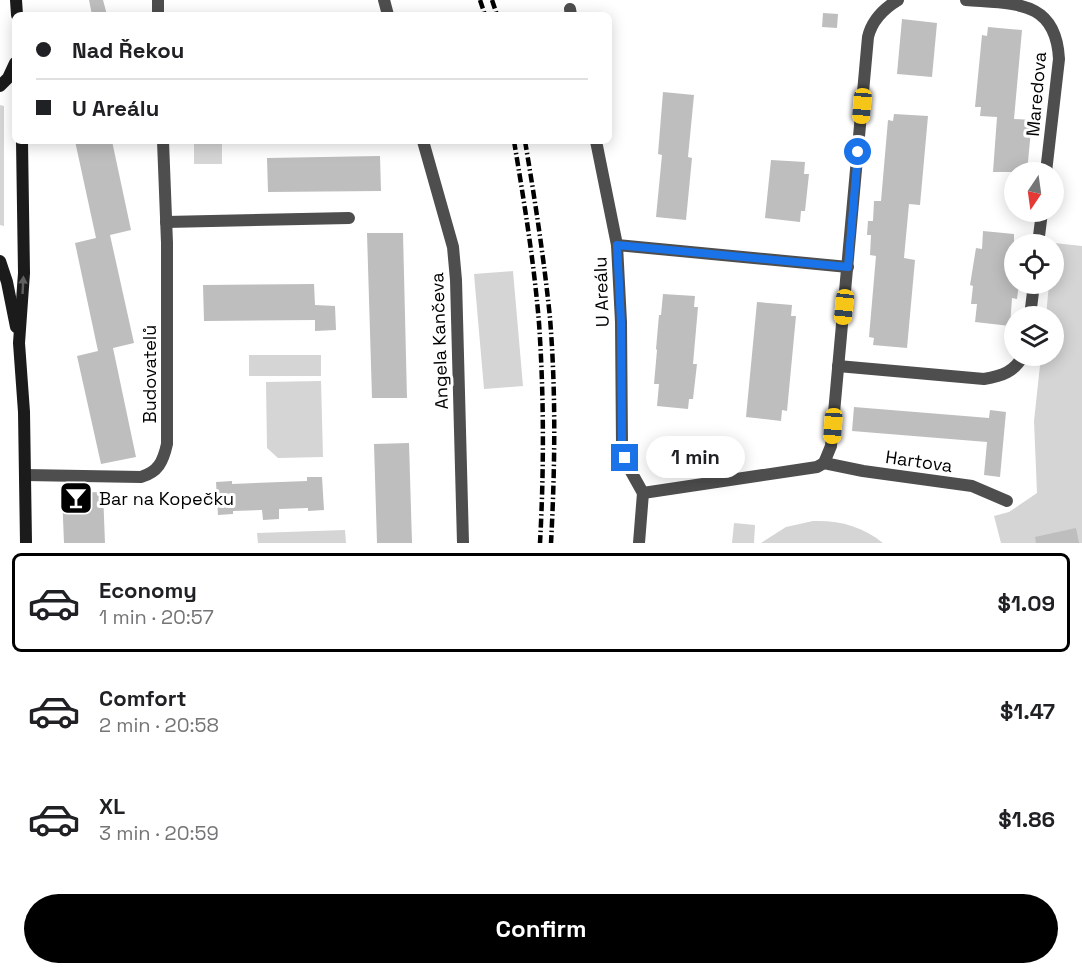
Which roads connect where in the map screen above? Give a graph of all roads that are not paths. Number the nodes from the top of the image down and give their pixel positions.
1 (898, 0) edge
2 (966, 0) edge
3 (12, 69) edge
4 (0, 86) edge
5 (22, 144) edge
6 (163, 144) edge
7 (424, 144) edge
8 (597, 144) edge
9 (1047, 162) edge
10 (350, 218) dead end
11 (166, 222) junction
12 (617, 245) junction
13 (0, 261) edge
14 (848, 267) junction
15 (19, 344) junction
16 (838, 366) junction
17 (1017, 366) edge
18 (824, 463) junction
19 (25, 475) junction
20 (643, 492) junction
21 (1007, 501) dead end
22 (26, 543) edge
23 (463, 543) edge
24 (639, 543) edge

1 - 14 street
2 - 9 street, Maredova
3 - 4 main road
15 -> 5 main road
6 - 11 street, Budovatelů
7 - 23 street, Angela Kančeva
8 - 12 street
10 - 11 street
11 - 19 street, Budovatelů
12 - 14 street, U Areálu
12 - 20 street, U Areálu
13 - 15 main road
14 - 16 street
15 - 19 main road
16 - 17 street
16 - 18 street
18 - 20 street
18 - 21 street, Hartova
19 - 22 main road
20 - 24 street

